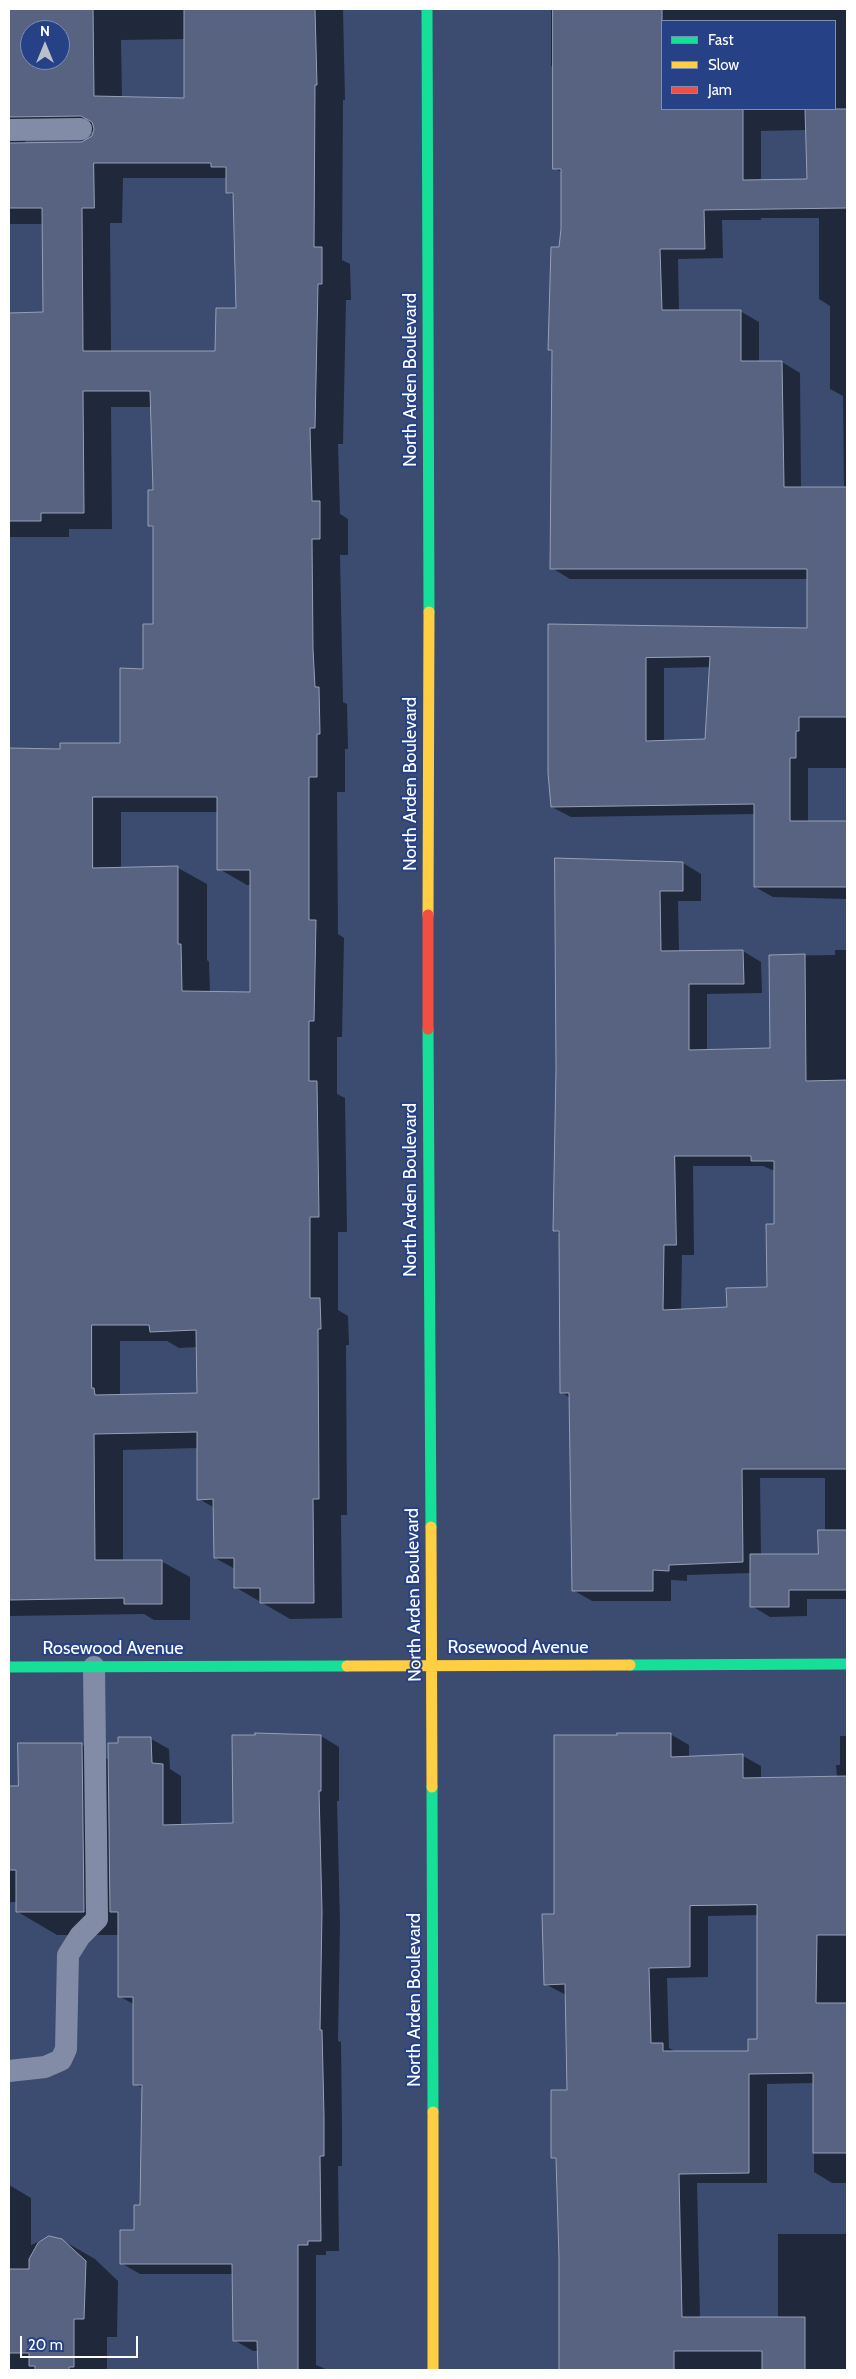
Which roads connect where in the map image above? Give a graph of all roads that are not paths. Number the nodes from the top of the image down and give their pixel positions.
1 (427, 9) edge
2 (9, 130) edge
3 (82, 130) dead end
4 (847, 1664) edge
5 (432, 1666) junction
6 (94, 1667) junction
7 (9, 1668) edge
8 (9, 2071) edge
9 (433, 2370) edge

1 - 5 street, North Arden Boulevard
2 - 3 lane
4 - 5 street, Rosewood Avenue
5 - 6 street, Rosewood Avenue
5 - 9 street, North Arden Boulevard
6 - 7 street, Rosewood Avenue
6 - 8 lane

